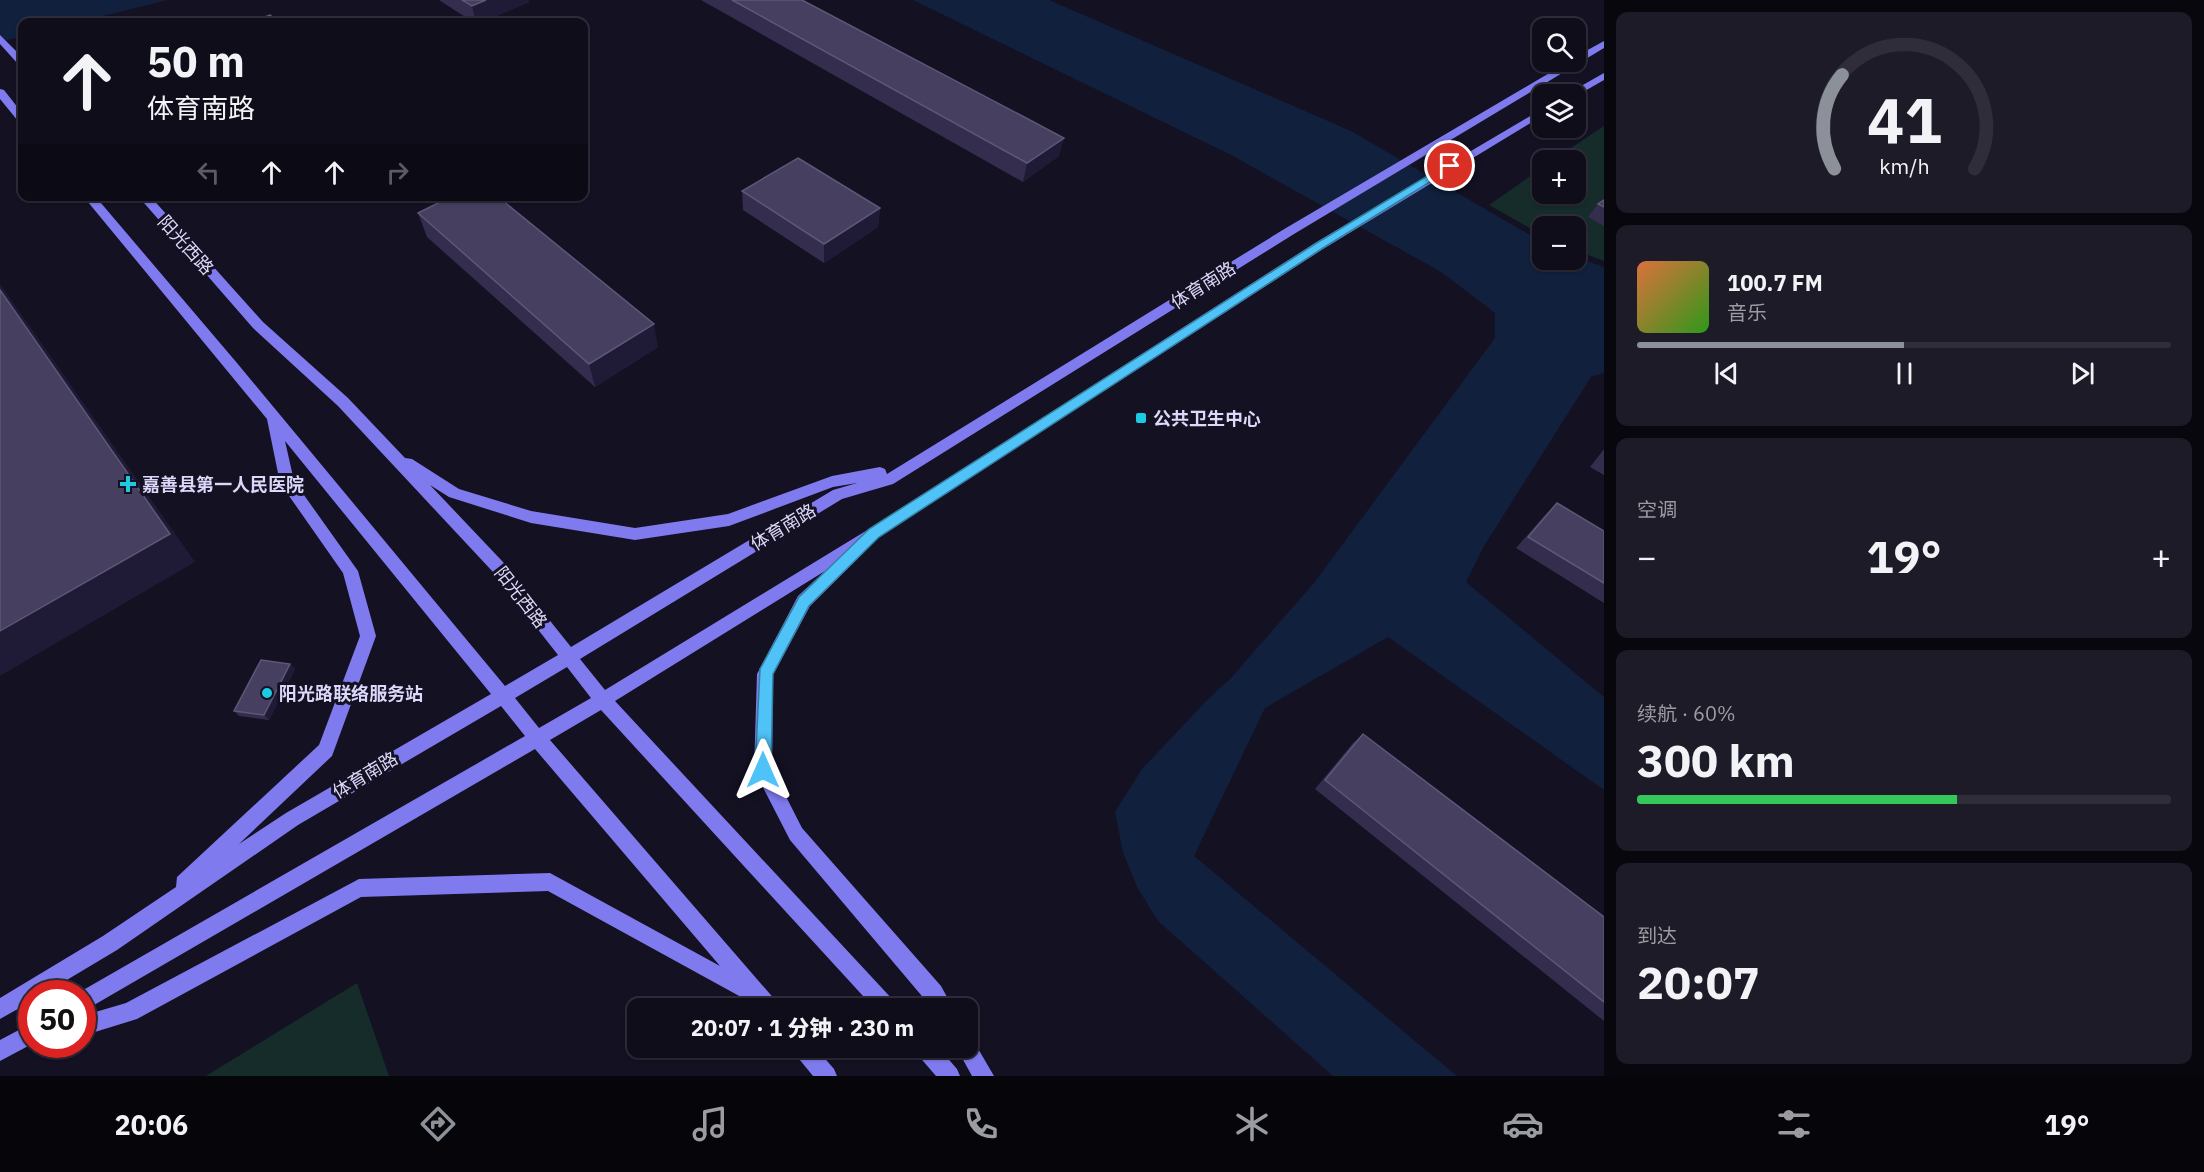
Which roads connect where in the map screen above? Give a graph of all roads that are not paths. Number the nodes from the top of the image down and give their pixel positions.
1 (0, 38) edge
2 (1604, 44) edge
3 (1586, 55) edge
4 (18, 58) edge
5 (1556, 72) edge
6 (1604, 76) edge
7 (1586, 86) edge
8 (0, 92) edge
9 (18, 114) edge
10 (1532, 118) edge
11 (92, 201) edge
12 (147, 201) edge
13 (273, 416) junction
14 (387, 449) junction
15 (906, 468) junction
16 (874, 533) junction
17 (568, 657) junction
18 (501, 695) junction
19 (603, 700) junction
20 (537, 738) junction
21 (150, 916) junction
22 (96, 994) edge
23 (755, 998) edge
24 (761, 998) edge
25 (879, 998) edge
26 (937, 998) edge
27 (0, 1009) edge
28 (96, 1022) edge
29 (18, 1041) edge
30 (18, 1046) edge
31 (0, 1051) edge
32 (811, 1058) edge
33 (934, 1058) edge
34 (973, 1058) edge
35 (826, 1076) edge
36 (950, 1076) edge
37 (984, 1076) edge

1 - 4 main road
2 - 3 main road, 体育南路
5 - 15 main road, 体育南路
6 - 7 main road
8 - 9 main road
10 - 16 main road, 体育南路
11 - 13 main road
12 - 14 main road, 阳光西路
13 - 18 main road
13 - 21 main road
14 - 15 main road
14 - 17 main road, 阳光西路
15 - 17 main road, 体育南路
16 - 19 main road, 体育南路
16 - 26 main road
17 - 18 main road, 体育南路
17 - 19 main road, 阳光西路
18 - 20 main road
18 - 21 main road, 体育南路
19 - 20 main road, 体育南路
19 - 25 main road, 阳光西路
20 - 22 main road, 体育南路
20 - 24 main road
21 - 27 main road, 体育南路
23 - 28 main road
29 - 31 main road
30 - 31 main road
32 - 35 main road
33 - 36 main road
34 - 37 main road

